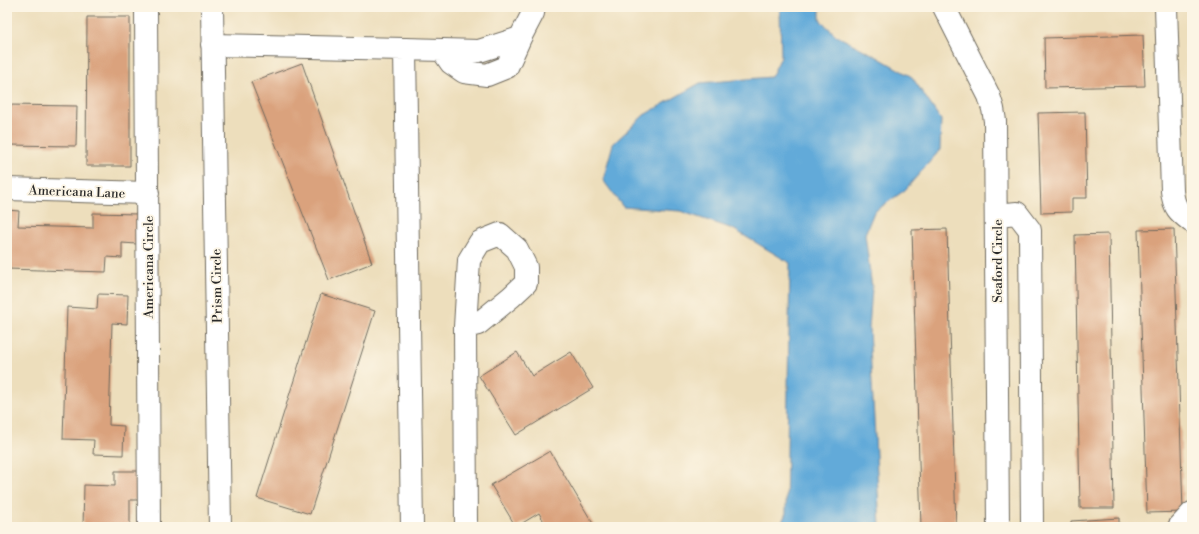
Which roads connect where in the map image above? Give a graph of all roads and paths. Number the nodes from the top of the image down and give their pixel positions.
1 (146, 7) edge
2 (212, 7) edge
3 (534, 7) edge
4 (944, 7) edge
5 (1166, 7) edge
6 (212, 45) junction
7 (405, 49) junction
8 (7, 189) edge
9 (148, 193) junction
10 (997, 214) junction
11 (1192, 222) edge
12 (465, 327) dead end
13 (1192, 513) edge
14 (149, 527) edge
15 (220, 527) edge
16 (412, 527) edge
17 (466, 527) edge
18 (998, 527) edge
19 (1032, 527) edge
20 (1179, 527) edge

1 - 9 street, Americana Circle
2 - 6 street, Prism Circle
3 - 7 street
4 - 10 street, Seaford Circle
5 - 11 street
6 - 7 street
6 - 15 street, Prism Circle
7 - 16 street
8 - 9 street, Americana Lane
9 - 14 street, Americana Circle
10 - 18 street, Seaford Circle
10 - 19 street
12 - 17 street
13 - 20 street

